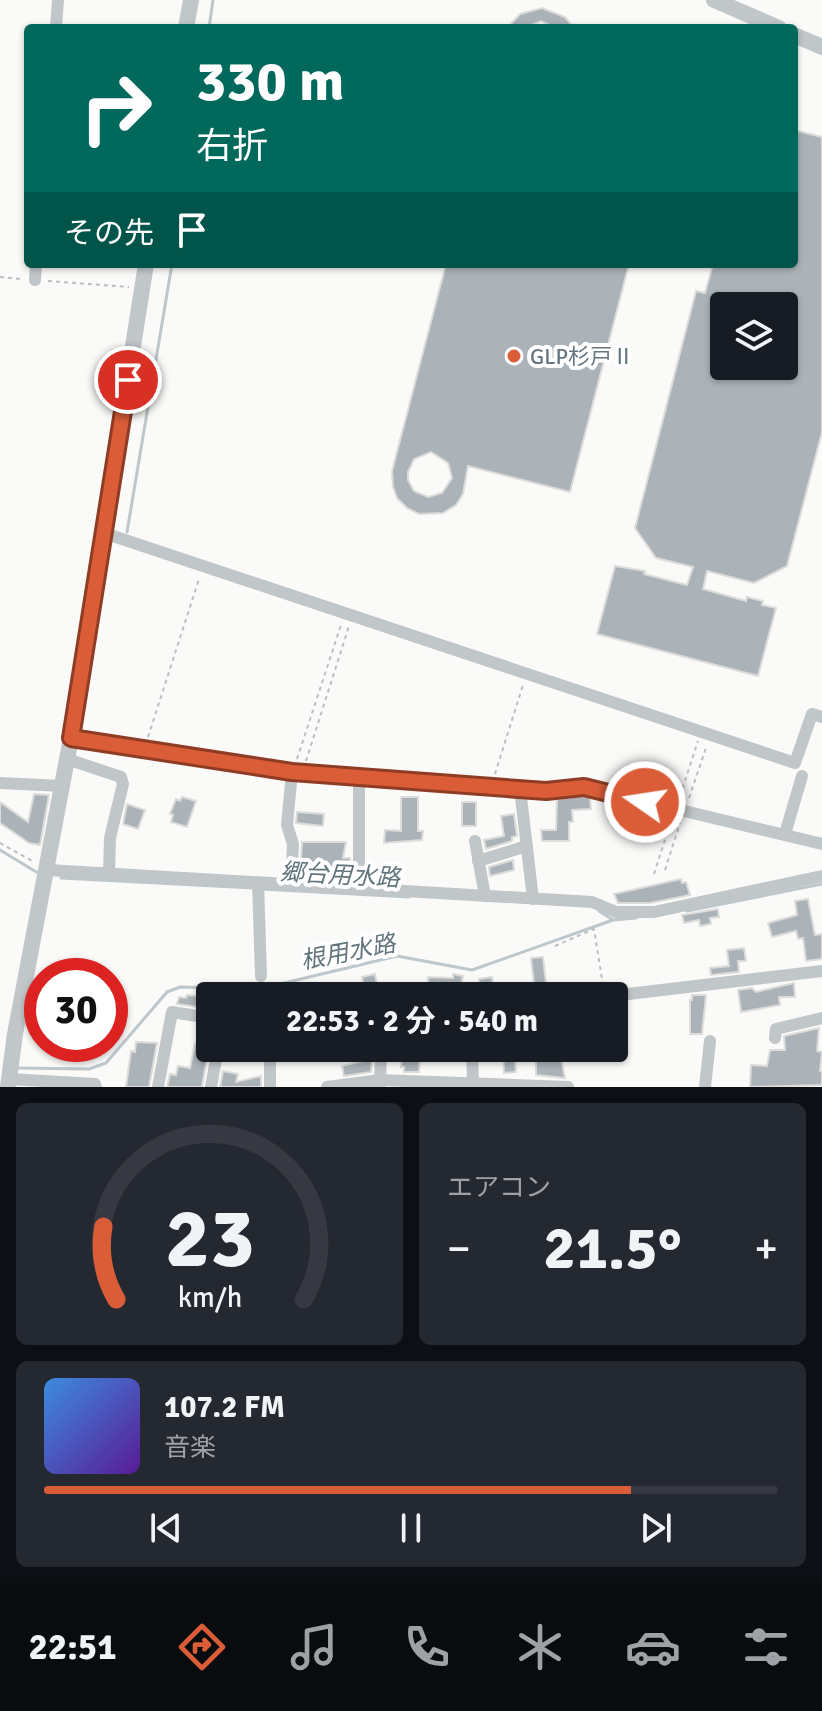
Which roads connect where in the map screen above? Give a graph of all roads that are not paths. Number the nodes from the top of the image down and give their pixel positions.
1 (58, 0) edge
2 (191, 0) edge
3 (714, 0) edge
4 (56, 24) edge
5 (187, 24) edge
6 (770, 24) edge
7 (798, 37) edge
8 (822, 47) edge
9 (36, 268) edge
10 (145, 268) edge
11 (35, 280) road end
12 (104, 533) junction
13 (822, 717) edge
14 (71, 738) junction
15 (67, 759) junction
16 (297, 773) junction
17 (802, 776) dead end
18 (359, 777) junction
19 (0, 783) edge
20 (62, 786) junction
21 (520, 789) junction
22 (785, 834) junction
23 (475, 841) dead end
24 (822, 844) edge
25 (527, 846) junction
26 (478, 861) junction
27 (48, 870) junction
28 (109, 873) junction
29 (822, 876) edge
30 (291, 885) junction
31 (259, 887) junction
32 (359, 889) junction
33 (485, 896) junction
34 (533, 899) junction
35 (822, 971) edge
36 (261, 976) dead end
37 (628, 991) edge
38 (196, 1016) edge
39 (822, 1018) edge
40 (775, 1038) dead end
41 (710, 1041) dead end
42 (215, 1062) edge
43 (270, 1062) edge
44 (381, 1062) edge
45 (472, 1062) edge
46 (147, 1064) dead end
47 (162, 1066) junction
48 (10, 1075) edge
49 (380, 1083) edge
50 (473, 1083) junction
51 (452, 1085) edge
52 (497, 1086) edge
53 (96, 1087) edge
54 (158, 1087) edge
55 (211, 1087) edge
56 (270, 1087) edge
57 (327, 1087) edge
58 (549, 1087) edge
59 (568, 1087) edge
60 (705, 1087) edge

1 - 4 street
2 - 5 street
3 - 6 street
7 - 8 street
9 - 11 street
10 - 12 street
12 - 13 street
12 - 14 street
14 - 15 street
14 - 16 street
15 - 20 street
15 - 28 street
16 - 18 street
16 - 30 street
17 - 22 street
18 - 21 street
18 - 32 street
19 - 20 street
20 - 27 street
21 - 22 street
21 - 25 street
22 - 24 street
23 - 26 street
25 - 26 street
25 - 34 street
26 - 33 street
27 - 28 street
27 - 48 street
28 - 31 street
29 - 34 street
30 - 31 street
30 - 32 street
31 - 36 street
32 - 33 street
33 - 34 street
35 - 37 street
38 - 47 street
39 - 40 street
41 - 60 street
42 - 55 street
43 - 56 street
44 - 49 street
45 - 50 street
46 - 47 street
47 - 54 street
48 - 53 street
49 - 51 street
49 - 57 street
50 - 51 street
50 - 52 street
52 - 58 street
58 - 59 street

